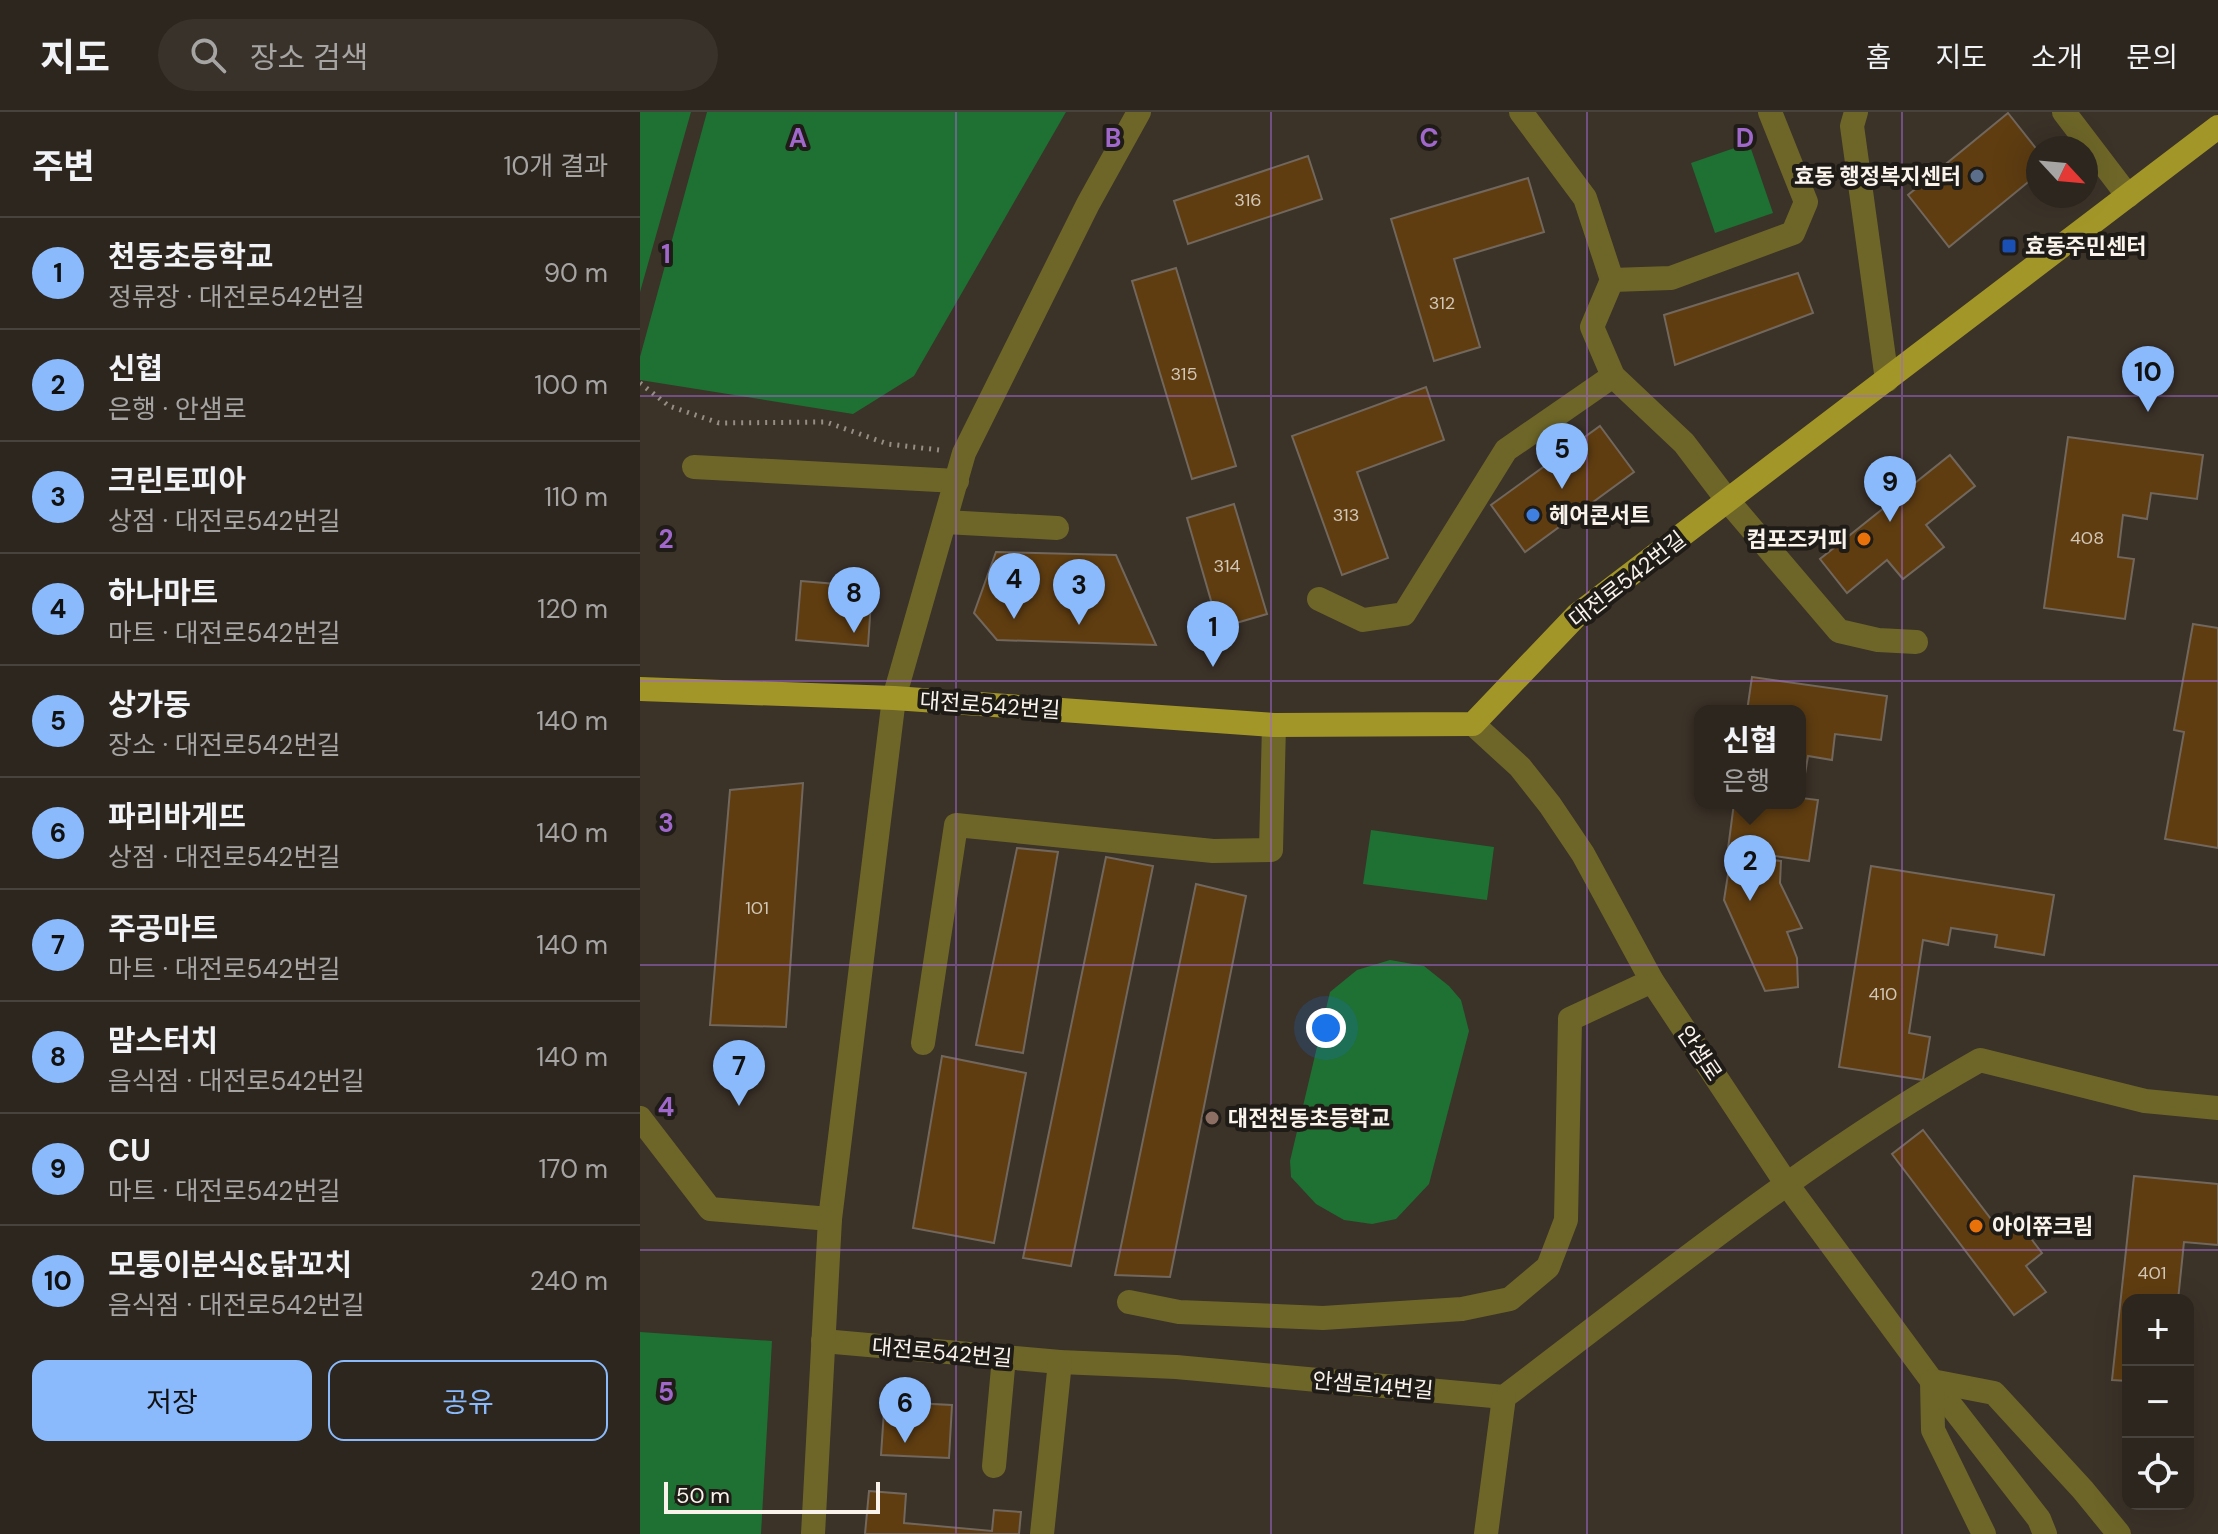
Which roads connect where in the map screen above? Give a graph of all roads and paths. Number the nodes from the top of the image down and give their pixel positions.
1 (1139, 112) edge
2 (1521, 112) edge
3 (1770, 112) edge
4 (1856, 112) edge
5 (2064, 112) edge
6 (2218, 127) edge
7 (2128, 196) junction
8 (1612, 280) junction
9 (1613, 376) junction
10 (1887, 380) junction
11 (640, 383) edge
12 (964, 453) junction
13 (694, 467) dead end
14 (957, 481) junction
15 (1728, 501) junction
16 (945, 522) junction
17 (1057, 528) dead end
18 (1319, 599) dead end
19 (1916, 642) dead end
20 (640, 689) edge
21 (894, 698) junction
22 (1473, 724) junction
23 (1274, 725) junction
24 (1652, 981) junction
25 (923, 1043) dead end
26 (2218, 1108) edge
27 (640, 1118) edge
28 (1786, 1183) junction
29 (830, 1219) junction
30 (1129, 1302) dead end
31 (823, 1341) junction
32 (1004, 1357) junction
33 (1060, 1362) junction
34 (1932, 1381) junction
35 (1504, 1397) junction
36 (994, 1466) dead end
37 (2042, 1527) edge
38 (813, 1534) edge
39 (1042, 1534) edge
40 (1486, 1534) edge
41 (1984, 1534) edge
42 (2060, 1534) edge
43 (2119, 1534) edge

1 - 12 street
2 - 8 street
3 - 8 street
4 - 10 street
5 - 7 street
6 - 7 main road, 대전로542번길
7 - 10 main road, 대전로542번길
8 - 9 street
9 - 15 street
9 - 18 street
10 - 15 main road, 대전로542번길
11 - 12 path
12 - 14 street
13 - 14 street
14 - 16 street
15 - 19 street
15 - 22 main road, 대전로542번길
16 - 17 street
16 - 21 street
20 - 21 main road, 대전로542번길
21 - 23 main road, 대전로542번길
21 - 29 street, 대전로542번길
22 - 23 main road, 대전로542번길
22 - 24 street, 안샘로
23 - 25 street
24 - 28 street, 안샘로
24 - 30 street
26 - 28 street
27 - 29 street
28 - 34 street, 안샘로
28 - 35 street
29 - 31 street, 대전로542번길
31 - 32 street, 대전로542번길
31 - 38 street, 대전로542번길
32 - 33 street, 대전로542번길
32 - 36 street
33 - 35 street, 안샘로14번길
33 - 39 street
34 - 37 street, 안샘로
34 - 41 street
34 - 43 street
35 - 40 street
37 - 42 street, 안샘로

